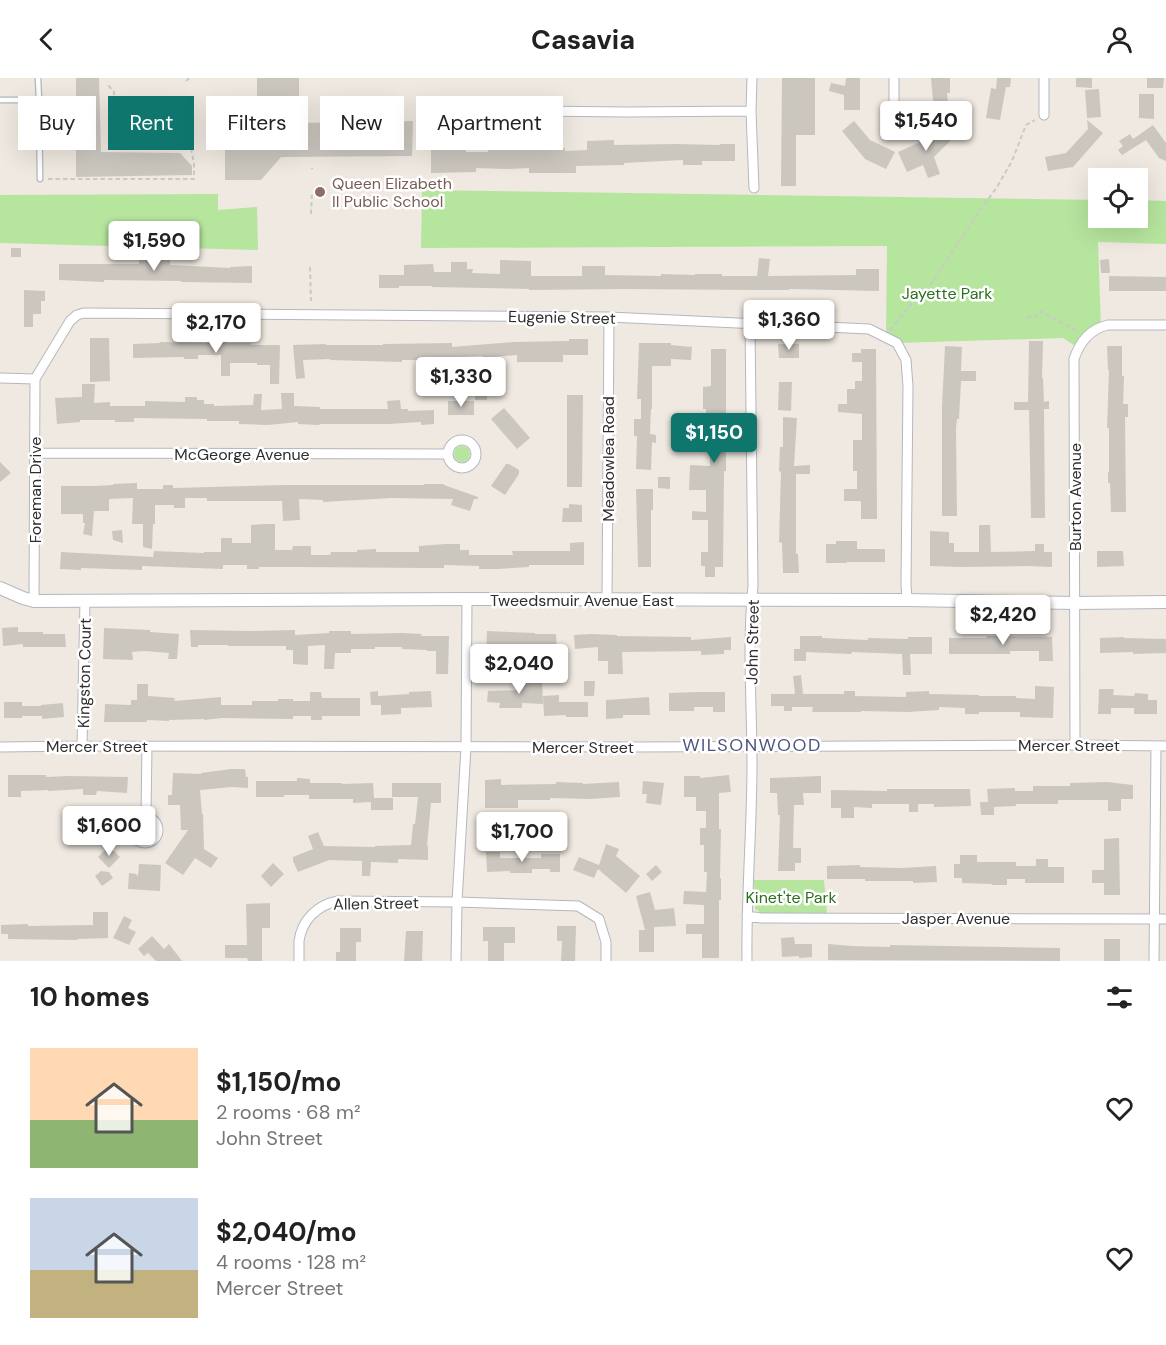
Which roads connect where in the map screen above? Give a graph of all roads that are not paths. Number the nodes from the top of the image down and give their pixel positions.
1 (38, 78) edge
2 (752, 78) edge
3 (894, 78) edge
4 (1044, 78) edge
5 (39, 96) edge
6 (0, 100) edge
7 (18, 100) edge
8 (894, 108) dead end
9 (563, 111) edge
10 (752, 111) junction
11 (1044, 115) road end
12 (40, 150) edge
13 (40, 179) road end
14 (754, 188) dead end
15 (609, 317) junction
16 (750, 323) junction
17 (1166, 325) edge
18 (0, 378) edge
19 (35, 379) junction
20 (35, 453) junction
21 (448, 454) dead end
22 (0, 588) edge
23 (467, 599) junction
24 (85, 600) junction
25 (607, 600) junction
26 (752, 600) junction
27 (907, 600) junction
28 (34, 601) junction
29 (1166, 602) edge
30 (1075, 603) junction
31 (1075, 745) junction
32 (82, 746) junction
33 (147, 746) junction
34 (1161, 746) edge
35 (0, 747) edge
36 (466, 747) junction
37 (752, 747) junction
38 (146, 816) dead end
39 (457, 902) junction
40 (747, 916) junction
41 (1154, 919) junction
42 (1166, 919) edge
43 (299, 961) edge
44 (456, 961) edge
45 (606, 961) edge
46 (747, 961) edge
47 (1154, 961) edge

1 - 5 lane
2 - 10 street
3 - 8 street
4 - 11 street
6 - 7 lane
9 - 10 street
10 - 14 street
12 - 13 lane
15 - 16 street, Eugenie Street
15 - 19 street, Eugenie Street
15 - 25 street, Meadowlea Road
16 - 26 street, John Street
16 - 27 street, Eugenie Street
17 - 30 street, Burton Avenue
18 - 19 street
19 - 20 street, Foreman Drive
20 - 21 street, McGeorge Avenue
20 - 28 street, Foreman Drive
22 - 28 street, Tweedsmuir Avenue East
23 - 24 street, Tweedsmuir Avenue East
23 - 25 street, Tweedsmuir Avenue East
23 - 36 street
24 - 28 street, Tweedsmuir Avenue East
24 - 32 street, Kingston Court
25 - 26 street, Tweedsmuir Avenue East
26 - 27 street, Tweedsmuir Avenue East
26 - 37 street, John Street
27 - 30 street, Tweedsmuir Avenue East
29 - 30 street, Tweedsmuir Avenue East
30 - 31 street, Burton Avenue
31 - 34 street, Mercer Street
31 - 37 street, Mercer Street
32 - 33 street, Mercer Street
32 - 35 street, Mercer Street
33 - 36 street, Mercer Street
33 - 38 street
34 - 41 street
36 - 37 street, Mercer Street
36 - 39 street
37 - 40 street, John Street
39 - 43 street, Allen Street
39 - 44 street
39 - 45 street, Allen Street
40 - 41 street, Jasper Avenue
40 - 46 street, John Street
41 - 42 street, Jasper Avenue
41 - 47 street

